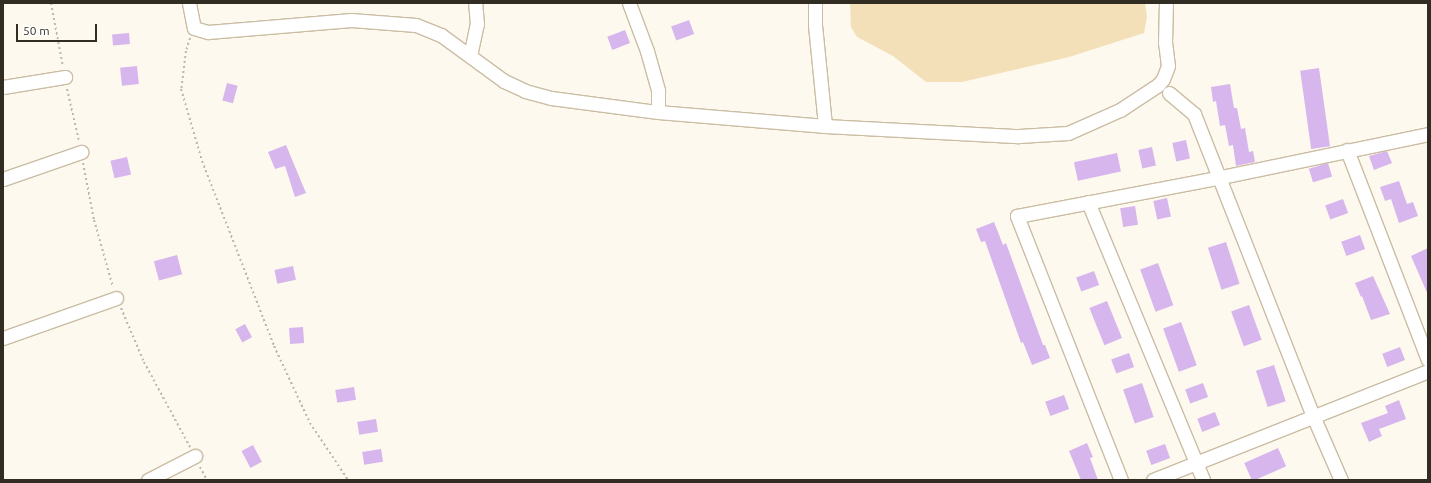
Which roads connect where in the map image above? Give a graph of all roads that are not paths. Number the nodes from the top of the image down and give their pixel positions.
1 (189, 3) edge
2 (475, 3) edge
3 (629, 3) edge
4 (815, 3) edge
5 (1166, 3) edge
6 (470, 56) junction
7 (65, 77) road end
8 (3, 87) edge
9 (1169, 93) dead end
10 (658, 112) junction
11 (825, 126) junction
12 (1428, 134) edge
13 (1347, 150) junction
14 (81, 152) road end
15 (1221, 177) junction
16 (3, 179) edge
17 (1088, 202) junction
18 (116, 298) road end
19 (3, 338) edge
20 (1428, 360) edge
21 (1428, 371) edge
22 (1314, 418) junction
23 (195, 456) road end
24 (1196, 463) junction
25 (148, 480) edge
26 (1121, 480) edge
27 (1153, 480) edge
28 (1203, 480) edge
29 (1341, 480) edge

1 - 6 street
2 - 6 street
3 - 10 street
4 - 11 street
5 - 11 street
6 - 10 street
7 - 8 street
9 - 15 street
10 - 11 street
12 - 13 street
13 - 15 street
13 - 20 street
14 - 16 street
15 - 17 street
15 - 22 street
17 - 24 street
17 - 26 street
18 - 19 street
21 - 22 street
22 - 24 street
22 - 29 street
23 - 25 street
24 - 27 street
24 - 28 street

